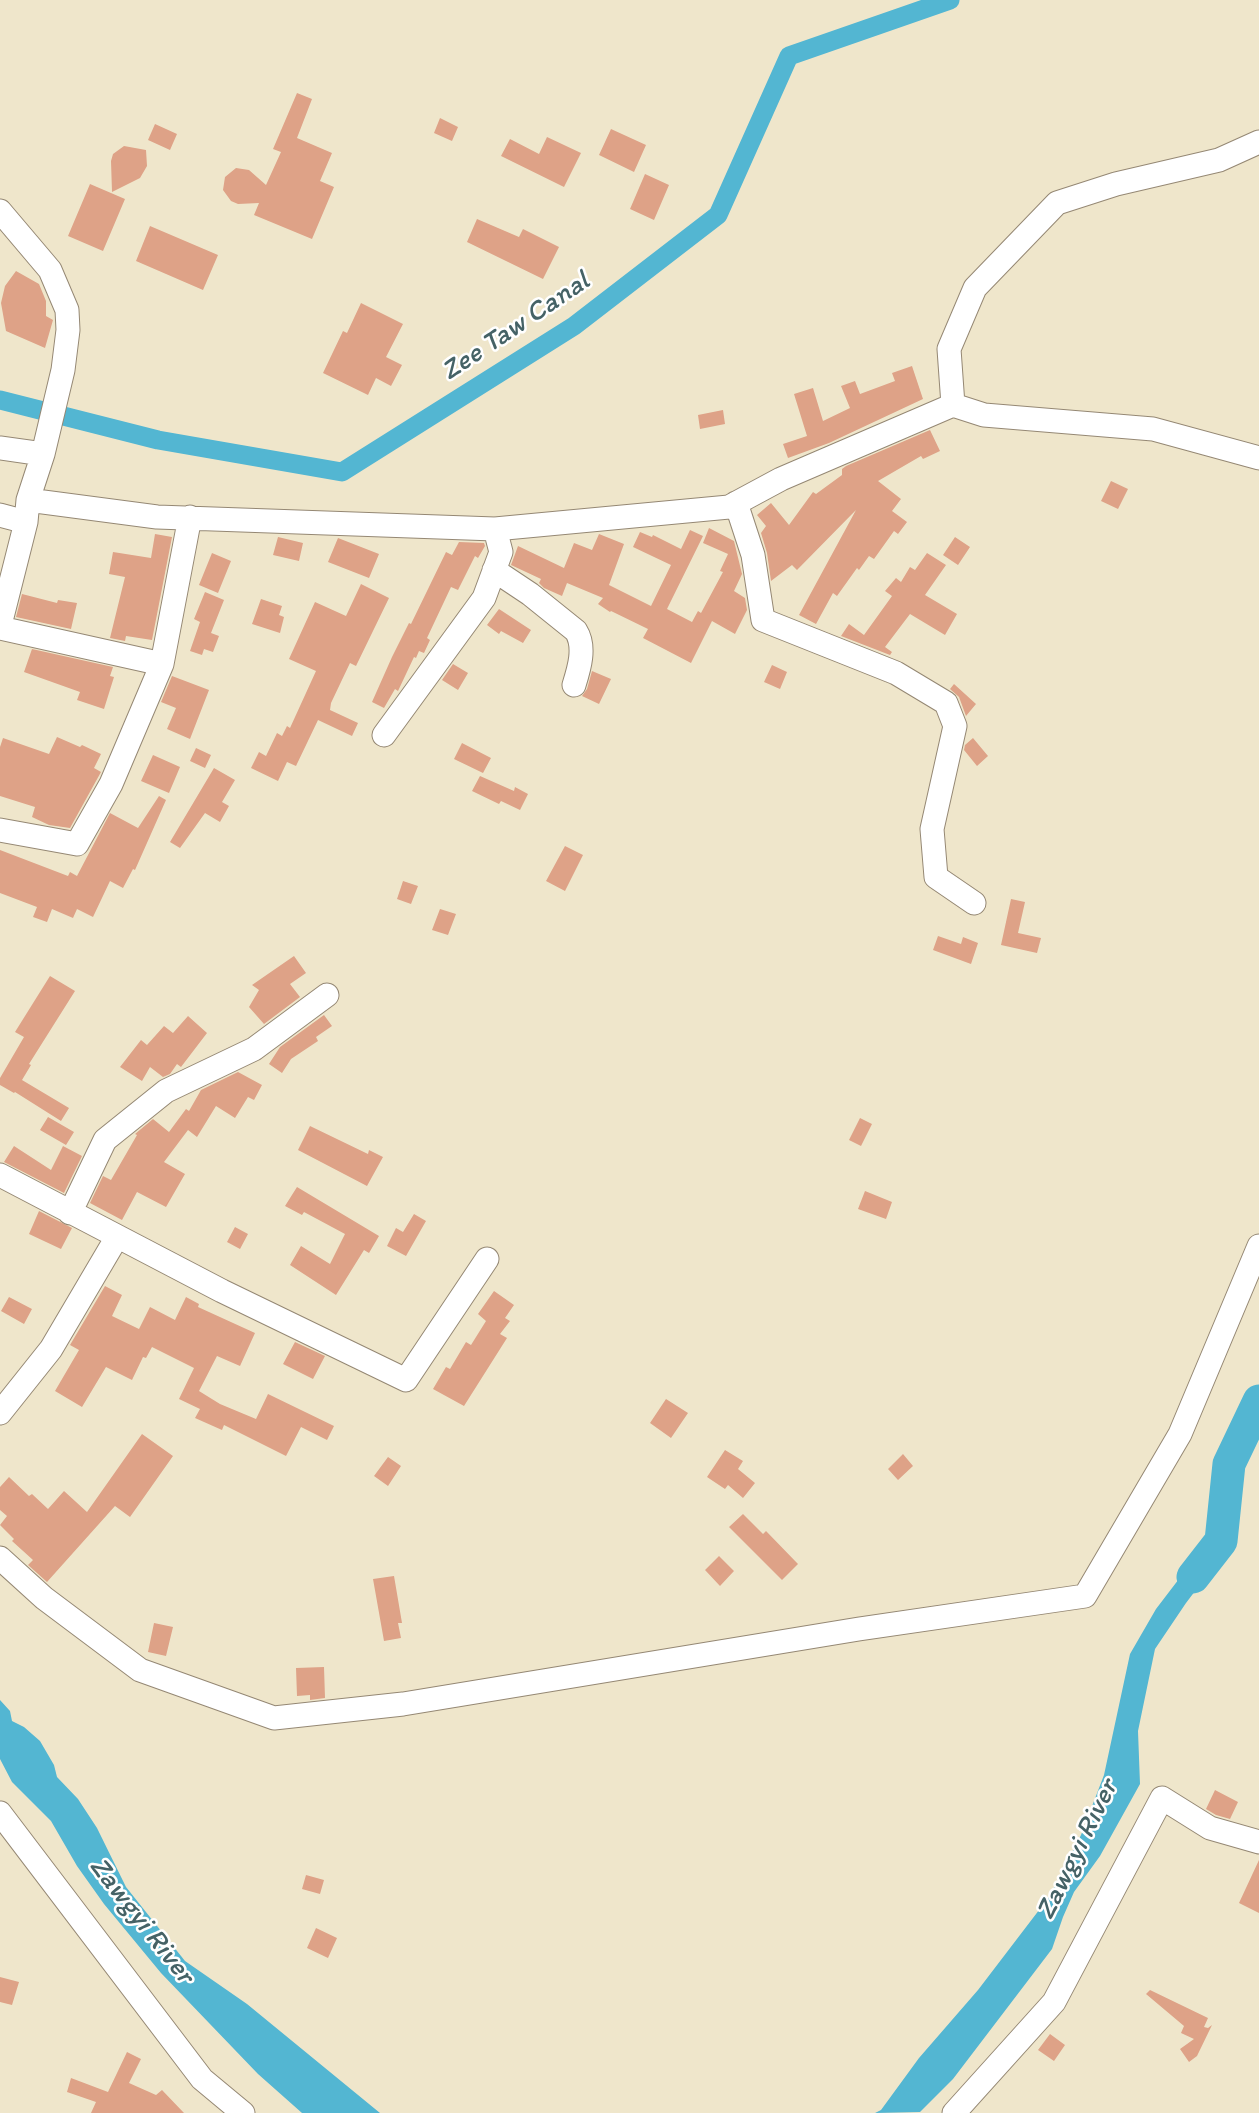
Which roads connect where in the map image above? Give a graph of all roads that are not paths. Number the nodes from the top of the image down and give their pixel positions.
1 (1259, 142) edge
2 (0, 211) edge
3 (953, 405) junction
4 (46, 444) junction
5 (0, 448) edge
6 (1259, 458) edge
7 (736, 503) junction
8 (27, 511) junction
9 (0, 515) edge
10 (190, 517) junction
11 (495, 529) junction
12 (494, 570) junction
13 (0, 627) edge
14 (162, 664) junction
15 (574, 685) dead end
16 (384, 735) dead end
17 (0, 830) edge
18 (974, 904) dead end
19 (327, 995) dead end
20 (0, 1175) edge
21 (70, 1213) junction
22 (117, 1237) junction
23 (1259, 1246) edge
24 (487, 1259) dead end
25 (0, 1413) edge
26 (0, 1558) edge
27 (0, 1813) edge
28 (10, 1842) edge
29 (1259, 1842) edge
30 (243, 2113) edge
31 (954, 2113) edge

1 - 3 street
2 - 4 street
3 - 6 street
3 - 7 street
4 - 5 street
4 - 8 street
7 - 11 street
7 - 18 street
8 - 9 street
8 - 10 street
8 - 13 street
10 - 11 street
10 - 14 street
11 - 12 street
12 - 15 street
12 - 16 street
13 - 14 street
14 - 17 street
19 - 21 street
20 - 21 street
21 - 22 street
22 - 24 street
22 - 25 street
23 - 26 street
27 - 28 street
28 - 30 street
29 - 31 street

